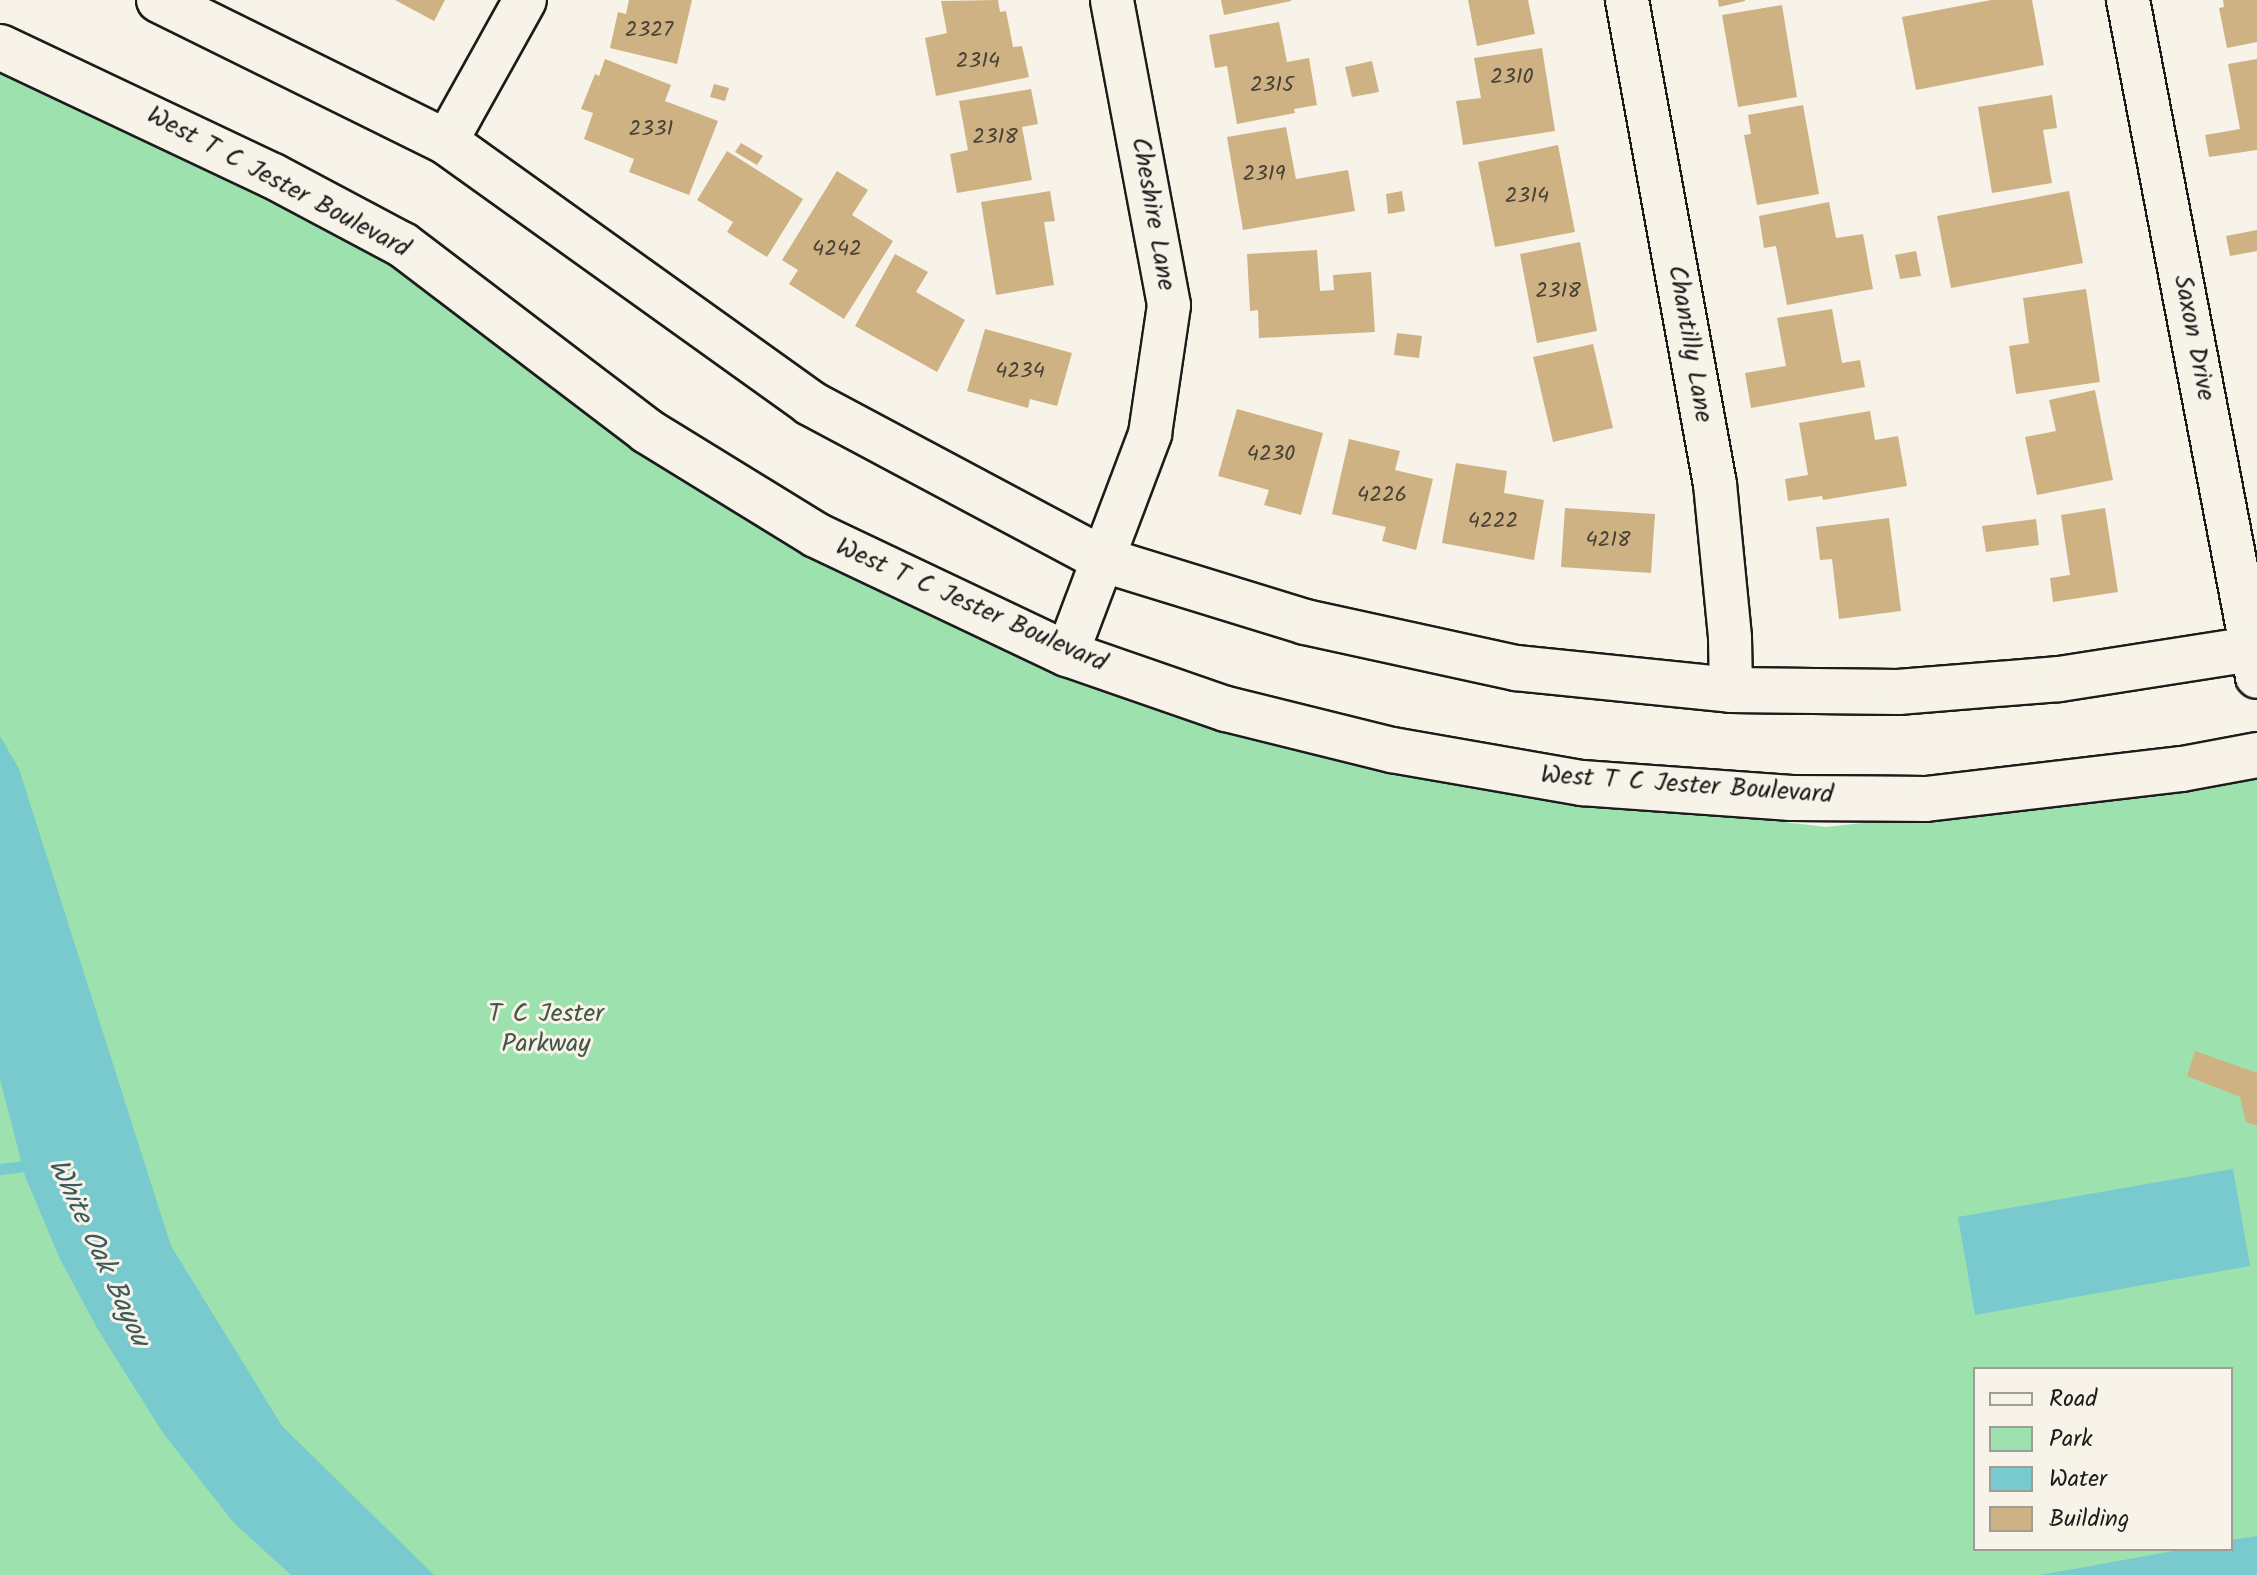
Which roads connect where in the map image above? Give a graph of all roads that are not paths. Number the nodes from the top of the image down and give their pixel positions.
1 (159, 0) edge
2 (525, 0) edge
3 (1112, 0) edge
4 (1627, 0) edge
5 (2128, 0) edge
6 (0, 47) edge
7 (446, 142) junction
8 (1104, 560) junction
9 (1067, 654) junction
10 (2255, 658) edge
11 (1731, 690) junction
12 (2257, 755) edge

1 - 7 main road
2 - 7 street
3 - 8 street, Cheshire Lane
4 - 11 street, Chantilly Lane
5 - 10 street, Saxon Drive
6 - 9 main road, West T C Jester Boulevard
7 - 8 main road
8 - 9 street, Cheshire Lane
8 - 11 main road
9 - 12 main road, West T C Jester Boulevard
10 - 11 main road

